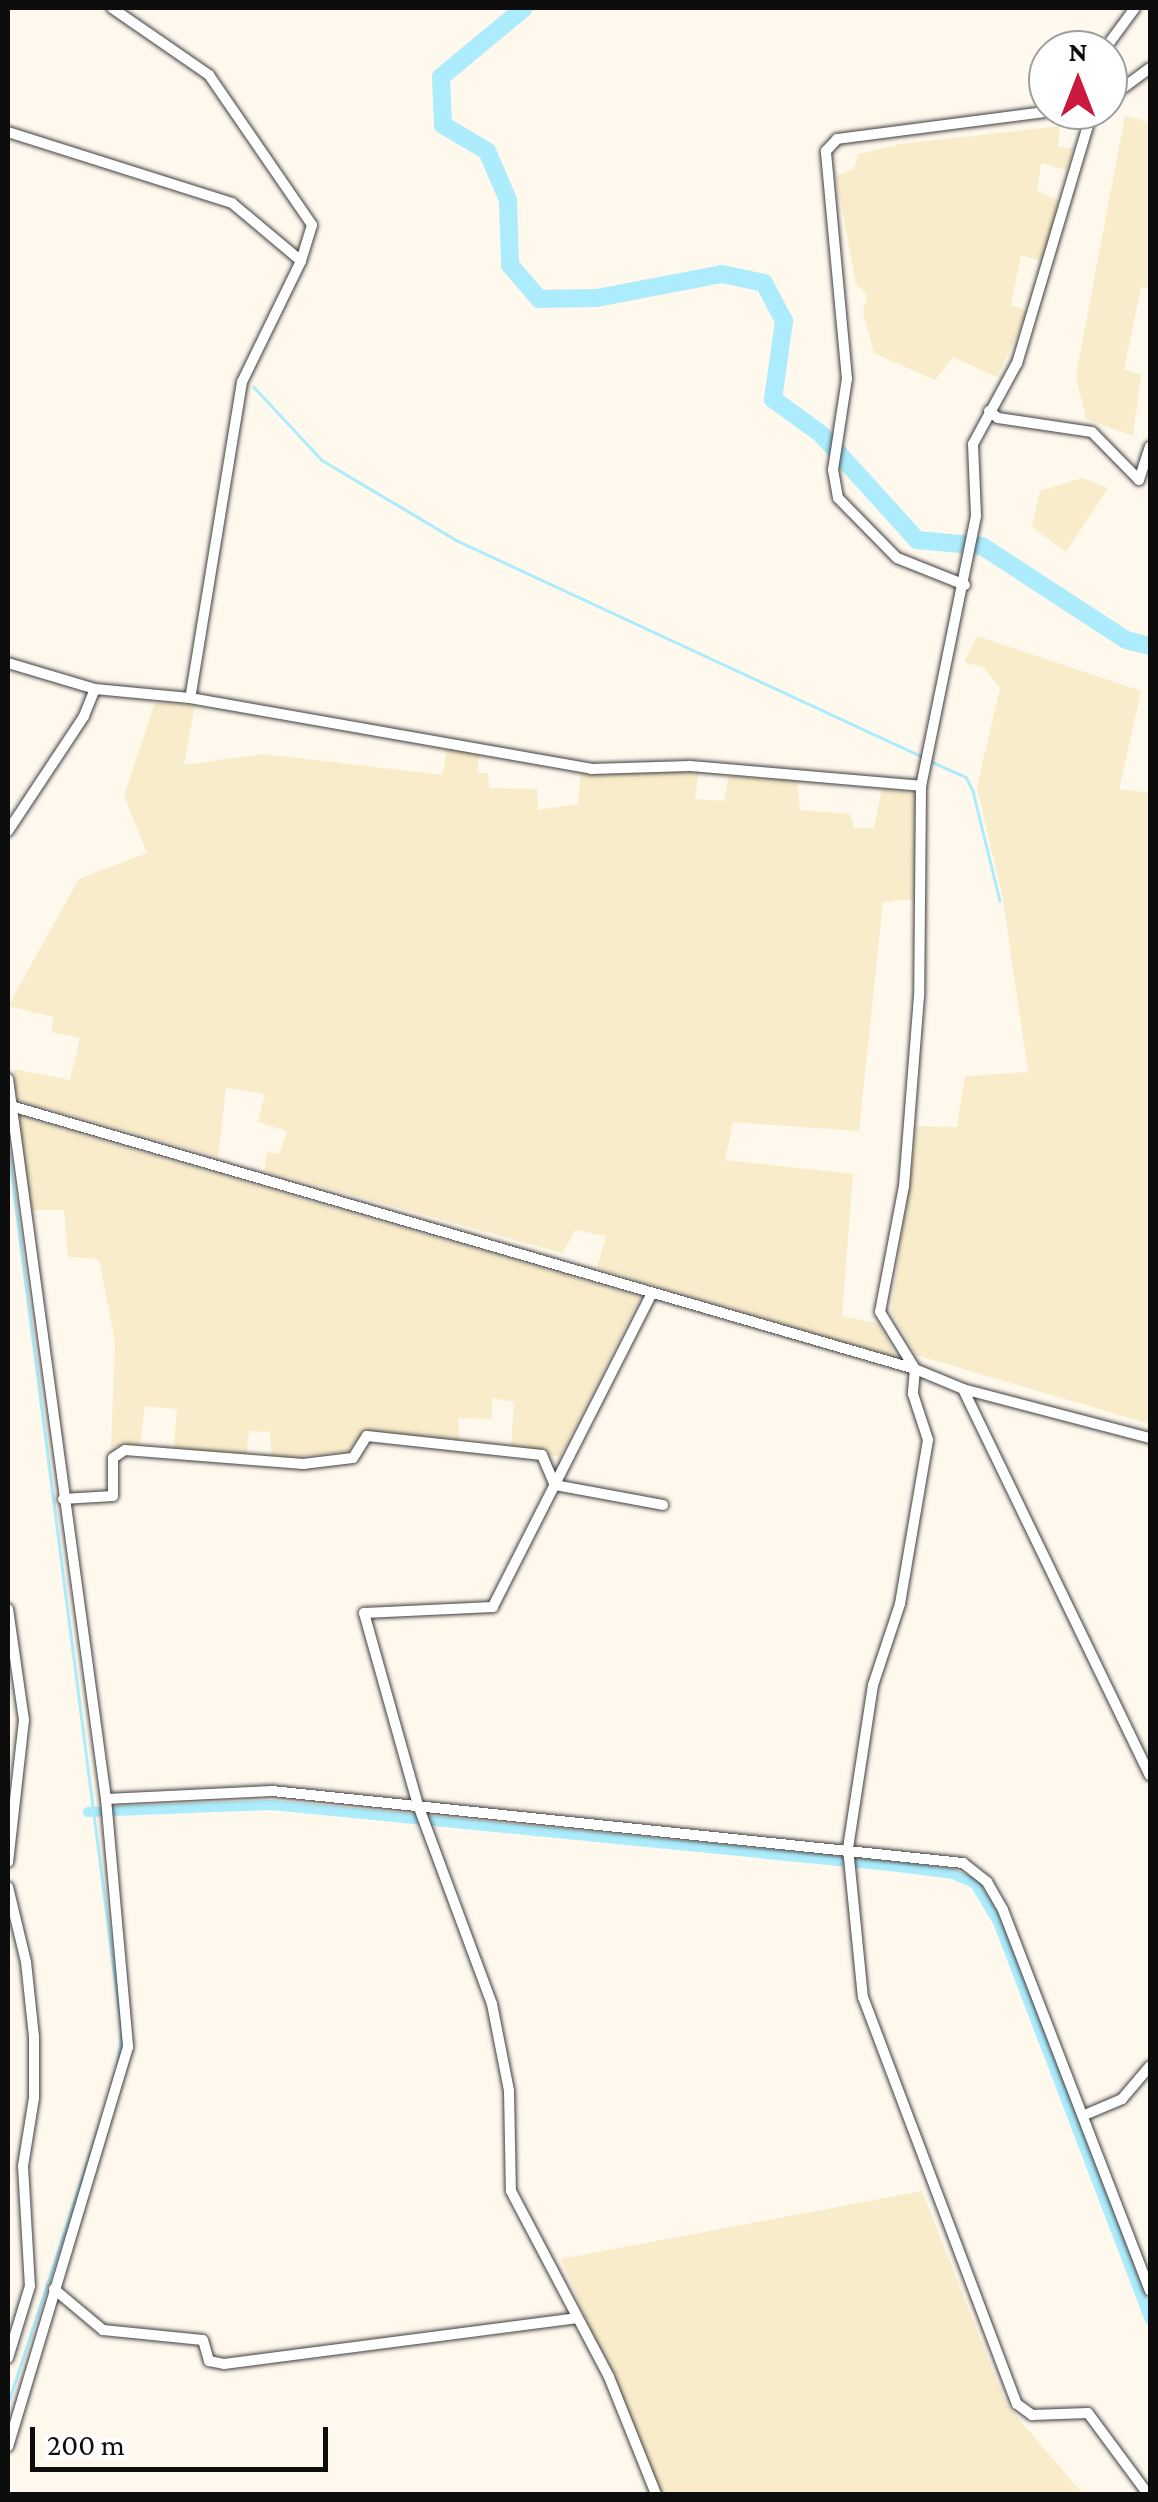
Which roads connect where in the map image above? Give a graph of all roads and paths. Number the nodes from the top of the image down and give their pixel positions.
1 (112, 8) edge
2 (1136, 8) edge
3 (1119, 30) edge
4 (1150, 68) edge
5 (1128, 84) edge
6 (1028, 114) edge
7 (1087, 130) edge
8 (8, 132) edge
9 (301, 261) junction
10 (988, 411) junction
11 (1150, 447) edge
12 (965, 586) junction
13 (8, 663) edge
14 (95, 689) junction
15 (190, 698) junction
16 (922, 786) junction
17 (8, 832) edge
18 (8, 1078) edge
19 (11, 1106) junction
20 (652, 1294) junction
21 (915, 1369) junction
22 (963, 1389) junction
23 (1150, 1438) edge
24 (555, 1485) junction
25 (62, 1499) junction
26 (663, 1505) dead end
27 (8, 1609) edge
28 (1150, 1775) edge
29 (106, 1799) junction
30 (418, 1805) junction
31 (848, 1847) junction
32 (8, 1862) edge
33 (8, 1886) edge
34 (1150, 2066) edge
35 (1087, 2114) junction
36 (54, 2289) junction
37 (1150, 2291) edge
38 (576, 2318) junction
39 (8, 2358) edge
40 (8, 2446) edge
41 (656, 2494) edge
42 (1148, 2494) edge

1 - 9 street
2 - 3 street
4 - 5 street
6 - 12 street
7 - 10 street
8 - 9 street
9 - 15 street
10 - 11 street
10 - 12 street
12 - 16 street
13 - 14 street
14 - 15 street
14 - 17 street
15 - 16 street
16 - 21 street
18 - 19 street
19 - 20 street
19 - 25 street
20 - 21 street
20 - 24 street
21 - 22 street
21 - 31 street
22 - 23 street
22 - 28 street
24 - 25 street
24 - 26 street
24 - 30 street
25 - 29 street
27 - 32 street
29 - 30 street
29 - 36 street
30 - 31 street
30 - 38 street
31 - 35 street
31 - 42 street
33 - 39 street
34 - 35 street
35 - 37 street
36 - 38 street
36 - 40 street
38 - 41 street

